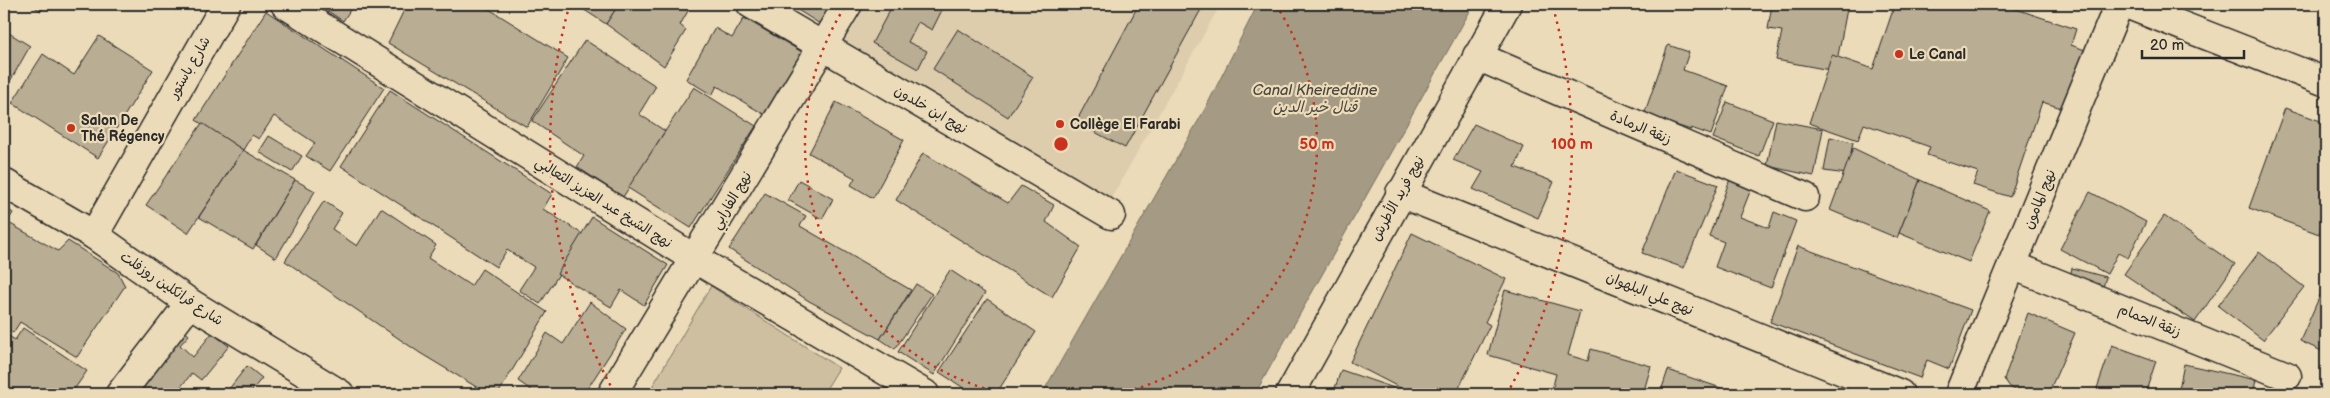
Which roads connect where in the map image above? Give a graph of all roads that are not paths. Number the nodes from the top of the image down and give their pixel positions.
1 (226, 4) edge
2 (285, 4) edge
3 (751, 4) edge
4 (848, 4) edge
5 (1507, 4) edge
6 (2119, 4) edge
7 (2126, 4) edge
8 (823, 46) junction
9 (1477, 56) junction
10 (2326, 82) edge
11 (4, 183) edge
12 (1400, 193) junction
13 (1805, 197) dead end
14 (1111, 215) dead end
15 (94, 235) junction
16 (695, 259) junction
17 (2012, 265) junction
18 (190, 303) junction
19 (2287, 376) dead end
20 (120, 394) edge
21 (340, 394) edge
22 (612, 394) edge
23 (925, 394) edge
24 (1290, 394) edge
25 (1900, 394) edge
26 (1960, 394) edge

1 - 15 street, شارع باستور
2 - 16 street, نهج الشيخ عبد العزيز الثعالبي
3 - 8 street, نهج ابن خلدون
4 - 8 street, نهج الفارابي
5 - 9 street, نهج فريد الأطرش
6 - 17 street, نهج المامون
7 - 10 street
8 - 14 street, نهج ابن خلدون
8 - 16 street, نهج الفارابي
9 - 12 street, نهج فريد الأطرش
9 - 13 street, زنقة الرمادة
11 - 15 street, شارع فرانكلين روزفلت
12 - 24 street, نهج فريد الأطرش
12 - 25 street, نهج علي البلهوان
15 - 18 street, شارع فرانكلين روزفلت
16 - 22 street, نهج الفارابي
16 - 23 street, نهج الشيخ عبد العزيز الثعالبي
17 - 19 street, زنقة الحمام
17 - 26 street, نهج المامون
18 - 20 street
18 - 21 street, شارع فرانكلين روزفلت

